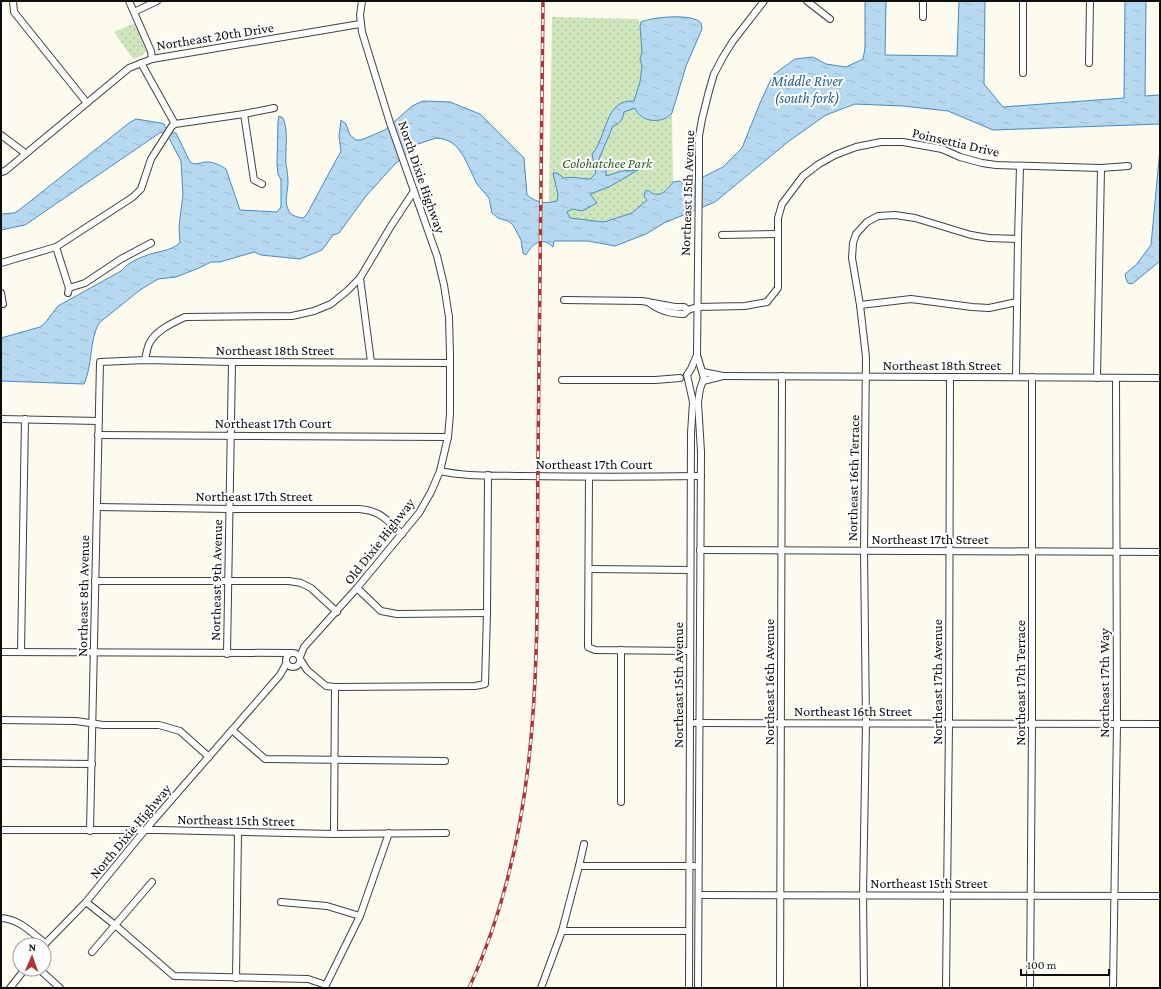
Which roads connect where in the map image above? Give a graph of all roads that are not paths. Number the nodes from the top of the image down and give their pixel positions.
1 (13, 1) edge
2 (129, 1) edge
3 (157, 1) edge
4 (362, 1) edge
5 (764, 1) edge
6 (806, 1) edge
7 (923, 1) edge
8 (1024, 1) edge
9 (1090, 1) edge
10 (134, 12) junction
11 (923, 17) dead end
12 (830, 19) dead end
13 (360, 24) junction
14 (152, 59) junction
15 (141, 63) junction
16 (1089, 63) dead end
17 (1023, 73) dead end
18 (87, 103) junction
19 (274, 108) dead end
20 (244, 114) junction
21 (174, 124) junction
22 (1, 135) edge
23 (25, 153) junction
24 (1020, 166) junction
25 (1128, 166) dead end
26 (1101, 168) junction
27 (1, 172) edge
28 (262, 184) dead end
29 (414, 191) junction
30 (778, 234) junction
31 (722, 235) dead end
32 (1018, 239) junction
33 (151, 243) dead end
34 (56, 248) junction
35 (1, 263) edge
36 (360, 278) junction
37 (1, 293) edge
38 (564, 300) dead end
39 (1017, 302) junction
40 (3, 304) dead end
41 (860, 305) junction
42 (697, 307) junction
43 (697, 355) junction
44 (145, 360) junction
45 (100, 362) joint
46 (232, 362) junction
47 (371, 362) junction
48 (450, 363) junction
49 (690, 370) junction
50 (703, 371) junction
51 (723, 376) junction
52 (782, 376) junction
53 (866, 376) junction
54 (950, 377) junction
55 (1016, 377) junction
56 (1032, 377) junction
57 (680, 378) junction
58 (1097, 378) junction
59 (1116, 378) junction
60 (1160, 378) edge
61 (562, 380) dead end
62 (688, 382) junction
63 (703, 382) junction
64 (1, 419) edge
65 (25, 420) junction
66 (99, 421) junction
67 (98, 435) junction
68 (230, 435) junction
69 (448, 437) junction
70 (440, 471) junction
71 (488, 475) junction
72 (691, 476) junction
73 (701, 476) junction
74 (589, 477) junction
75 (97, 507) junction
76 (230, 509) junction
77 (402, 534) junction
78 (700, 550) junction
79 (782, 550) junction
80 (864, 550) junction
81 (1031, 551) junction
82 (948, 552) junction
83 (1116, 552) junction
84 (1160, 552) edge
85 (589, 569) junction
86 (690, 570) junction
87 (95, 581) junction
88 (228, 581) junction
89 (358, 588) junction
90 (337, 612) junction
91 (488, 613) junction
92 (304, 647) junction
93 (621, 650) junction
94 (690, 651) junction
95 (1, 652) edge
96 (21, 652) junction
97 (94, 652) junction
98 (292, 653) junction
99 (227, 654) junction
100 (275, 654) junction
101 (300, 658) junction
102 (286, 662) junction
103 (294, 667) junction
104 (307, 670) junction
105 (280, 675) junction
106 (335, 687) junction
107 (1, 720) edge
108 (92, 723) junction
109 (690, 723) junction
110 (699, 723) junction
111 (781, 723) junction
112 (866, 724) junction
113 (949, 724) junction
114 (1032, 724) junction
115 (1117, 724) junction
116 (1160, 724) edge
117 (232, 730) junction
118 (209, 757) junction
119 (336, 760) junction
120 (445, 761) dead end
121 (1, 763) edge
122 (92, 764) junction
123 (621, 802) dead end
124 (1, 830) edge
125 (90, 830) junction
126 (145, 830) junction
127 (238, 832) junction
128 (389, 833) junction
129 (446, 833) dead end
130 (334, 834) junction
131 (584, 844) dead end
132 (579, 866) junction
133 (689, 866) junction
134 (699, 866) junction
135 (152, 882) dead end
136 (699, 895) junction
137 (863, 895) junction
138 (947, 895) junction
139 (781, 896) junction
140 (1030, 896) junction
141 (1114, 896) junction
142 (1160, 896) edge
143 (86, 902) junction
144 (281, 902) dead end
145 (360, 916) junction
146 (1, 918) edge
147 (115, 925) junction
148 (562, 931) junction
149 (689, 931) junction
150 (36, 937) edge
151 (51, 937) edge
152 (92, 952) dead end
153 (19, 977) edge
154 (47, 977) edge
155 (236, 978) junction
156 (325, 986) edge
157 (10, 988) edge
158 (60, 988) edge
159 (541, 988) edge
160 (689, 988) edge
161 (698, 988) edge
162 (780, 988) edge
163 (864, 988) edge
164 (946, 988) edge
165 (1030, 988) edge
166 (1113, 988) edge

1 - 18 street
2 - 10 street
3 - 10 street
4 - 13 street, North Dixie Highway
5 - 42 street, Northeast 15th Avenue
6 - 12 street
7 - 11 street
8 - 17 street
9 - 16 street
10 - 14 street
13 - 14 street, Northeast 20th Drive
13 - 29 street, North Dixie Highway
14 - 15 street, Northeast 20th Drive
15 - 18 street, Northeast 20th Drive
15 - 21 street
18 - 23 street, Northeast 20th Drive
19 - 20 street
20 - 21 street
20 - 28 street
21 - 34 street
22 - 23 street
23 - 27 street, Northeast 20th Drive
24 - 26 street, Poinsettia Drive
24 - 30 street, Poinsettia Drive
24 - 32 street
25 - 26 street, Poinsettia Drive
26 - 58 street
29 - 36 street
29 - 48 street, North Dixie Highway
30 - 31 street
30 - 42 street, Poinsettia Drive
32 - 39 street
32 - 41 street, Northeast 16th Terrace
33 - 34 street
34 - 35 street
36 - 44 street
36 - 47 street
37 - 40 street
38 - 42 street, Poinsettia Drive
39 - 41 street
39 - 55 street
41 - 53 street, Northeast 16th Terrace
42 - 43 street, Northeast 15th Avenue
43 - 49 street, Northeast 15th Avenue
43 - 50 street, Northeast 15th Avenue
44 - 45 street, Northeast 18th Street
44 - 46 street, Northeast 18th Street
45 - 66 street, Northeast 8th Avenue
46 - 47 street, Northeast 18th Street
46 - 68 street, Northeast 9th Avenue
47 - 48 street, Northeast 18th Street
48 - 69 street, Old Dixie Highway
49 - 50 street
49 - 57 street
49 - 62 street
50 - 51 street, Northeast 18th Street
50 - 63 street
51 - 52 street, Northeast 18th Street
51 - 63 street, Northeast 18th Street
52 - 53 street, Northeast 18th Street
52 - 79 street, Northeast 16th Avenue
53 - 54 street, Northeast 18th Street
53 - 80 street, Northeast 16th Terrace
54 - 55 street, Northeast 18th Street
54 - 82 street, Northeast 17th Avenue
55 - 56 street, Northeast 18th Street
56 - 58 street, Northeast 18th Street
56 - 81 street, Northeast 17th Terrace
57 - 61 street
57 - 62 street
58 - 59 street, Northeast 18th Street
59 - 60 street, Northeast 18th Street
59 - 83 street, Northeast 17th Way
62 - 63 street
62 - 72 street, Northeast 15th Avenue
63 - 73 street, Northeast 15th Avenue
64 - 65 street
65 - 66 street
65 - 96 street
66 - 67 street, Northeast 8th Avenue
67 - 68 street, Northeast 17th Court
67 - 75 street, Northeast 8th Avenue
68 - 69 street, Northeast 17th Court
68 - 76 street, Northeast 9th Avenue
69 - 70 street, Old Dixie Highway
70 - 71 street, Northeast 17th Court
70 - 77 street, Old Dixie Highway
71 - 74 street, Northeast 17th Court
71 - 91 street
72 - 73 street, Northeast 17th Court
72 - 74 street, Northeast 17th Court
72 - 86 street, Northeast 15th Avenue
73 - 78 street, Northeast 15th Avenue
74 - 85 street
75 - 76 street, Northeast 17th Street
75 - 87 street, Northeast 8th Avenue
76 - 77 street, Northeast 17th Street
76 - 88 street, Northeast 9th Avenue
77 - 89 street, Old Dixie Highway
78 - 79 street, Northeast 17th Street
78 - 110 street, Northeast 15th Avenue
79 - 80 street, Northeast 17th Street
79 - 111 street, Northeast 16th Avenue
80 - 82 street, Northeast 17th Street
80 - 112 street, Northeast 16th Terrace
81 - 82 street, Northeast 17th Street
81 - 83 street, Northeast 17th Street
81 - 114 street, Northeast 17th Terrace
82 - 113 street, Northeast 17th Avenue
83 - 84 street, Northeast 17th Street
83 - 115 street, Northeast 17th Way
85 - 86 street
85 - 93 street
86 - 94 street, Northeast 15th Avenue
87 - 88 street
87 - 97 street, Northeast 8th Avenue
88 - 90 street
88 - 99 street, Northeast 9th Avenue
89 - 90 street, Old Dixie Highway
89 - 91 street
90 - 92 street, Old Dixie Highway
91 - 106 street
92 - 98 street, Old Dixie Highway
92 - 101 street, Old Dixie Highway
93 - 94 street
93 - 123 street
94 - 109 street, Northeast 15th Avenue
95 - 96 street
96 - 97 street
97 - 99 street
97 - 108 street, Northeast 8th Avenue
98 - 100 street
98 - 101 street
98 - 102 street
99 - 100 street
100 - 102 street
101 - 103 street
101 - 104 street
102 - 103 street
102 - 105 street
103 - 104 street
103 - 105 street
104 - 106 street
105 - 117 street
106 - 119 street
107 - 108 street
108 - 118 street
108 - 122 street, Northeast 8th Avenue
109 - 110 street, Northeast 16th Street
109 - 133 street, Northeast 15th Avenue
110 - 111 street, Northeast 16th Street
110 - 134 street, Northeast 15th Avenue
111 - 112 street, Northeast 16th Street
111 - 139 street, Northeast 16th Avenue
112 - 113 street, Northeast 16th Street
112 - 137 street, Northeast 16th Terrace
113 - 114 street, Northeast 16th Street
113 - 138 street, Northeast 17th Avenue
114 - 115 street, Northeast 16th Street
114 - 140 street, Northeast 17th Terrace
115 - 116 street, Northeast 16th Street
115 - 141 street, Northeast 17th Way
117 - 118 street, North Dixie Highway
117 - 119 street
118 - 126 street, North Dixie Highway
119 - 120 street
119 - 130 street
121 - 122 street
122 - 125 street, Northeast 8th Avenue
124 - 125 street, Northeast 15th Street
125 - 126 street, Northeast 15th Street
126 - 127 street, Northeast 15th Street
126 - 143 street, North Dixie Highway
127 - 130 street, Northeast 15th Street
127 - 155 street
128 - 129 street, Northeast 15th Street
128 - 130 street, Northeast 15th Street
128 - 145 street
131 - 132 street
132 - 133 street
132 - 148 street
133 - 134 street
133 - 149 street, Northeast 15th Avenue
134 - 136 street, Northeast 15th Avenue
135 - 147 street
136 - 139 street, Northeast 15th Street
136 - 161 street, Northeast 15th Avenue
137 - 138 street, Northeast 15th Street
137 - 139 street, Northeast 15th Street
137 - 163 street, Northeast 16th Terrace
138 - 140 street, Northeast 15th Street
138 - 164 street, Northeast 17th Avenue
139 - 162 street, Northeast 16th Avenue
140 - 141 street, Northeast 15th Street
140 - 165 street, Northeast 17th Terrace
141 - 142 street, Northeast 15th Street
141 - 166 street, Northeast 17th Way
143 - 147 street
143 - 151 street, North Dixie Highway
144 - 145 street
145 - 156 street
146 - 150 street
147 - 152 street
147 - 155 street
148 - 149 street
148 - 159 street
149 - 160 street, Northeast 15th Avenue
153 - 157 street
154 - 158 street
155 - 156 street

